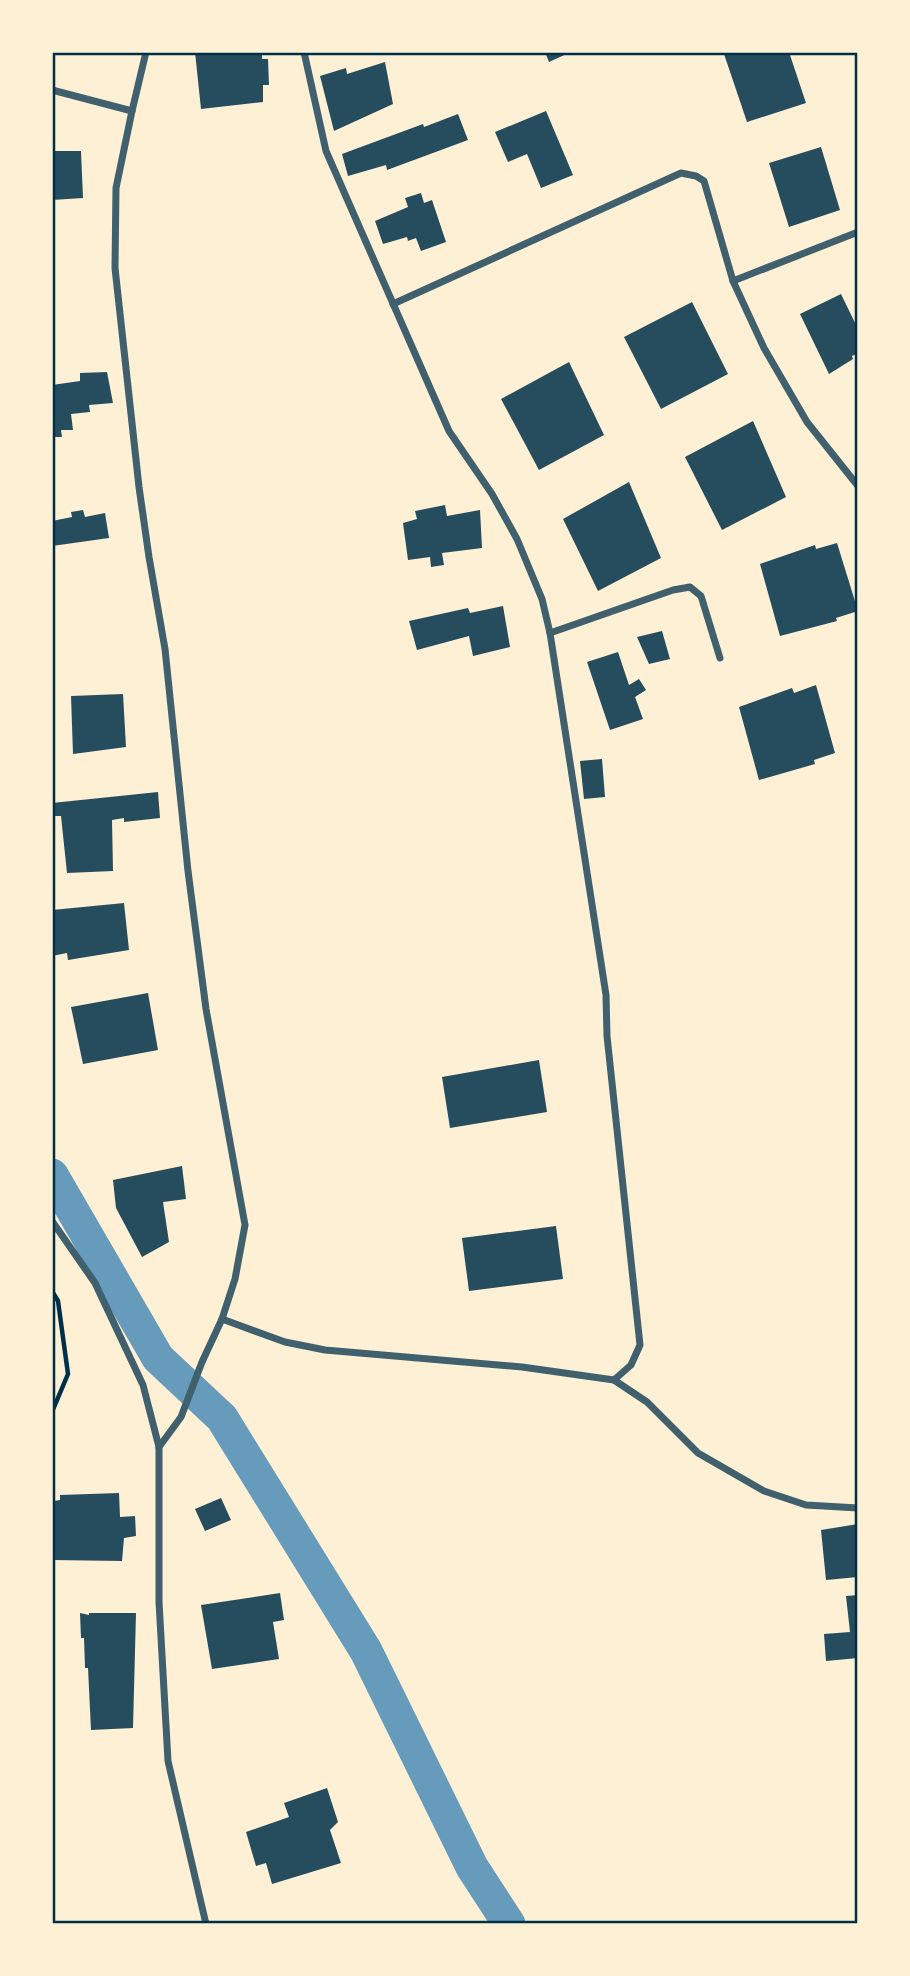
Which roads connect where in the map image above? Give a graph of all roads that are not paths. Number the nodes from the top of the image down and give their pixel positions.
1 (146, 52) edge
2 (304, 52) edge
3 (52, 90) edge
4 (132, 111) junction
5 (858, 232) edge
6 (733, 281) junction
7 (393, 304) junction
8 (858, 486) edge
9 (550, 633) junction
10 (720, 658) dead end
11 (52, 1221) edge
12 (222, 1319) junction
13 (614, 1380) junction
14 (159, 1447) junction
15 (858, 1508) edge
16 (206, 1923) edge

1 - 4 street
2 - 7 street
3 - 4 street
4 - 12 street
5 - 6 street
6 - 7 street
6 - 8 street
7 - 9 street
9 - 10 street
9 - 13 street
11 - 14 street
12 - 13 street
12 - 14 street
13 - 15 street
14 - 16 street

